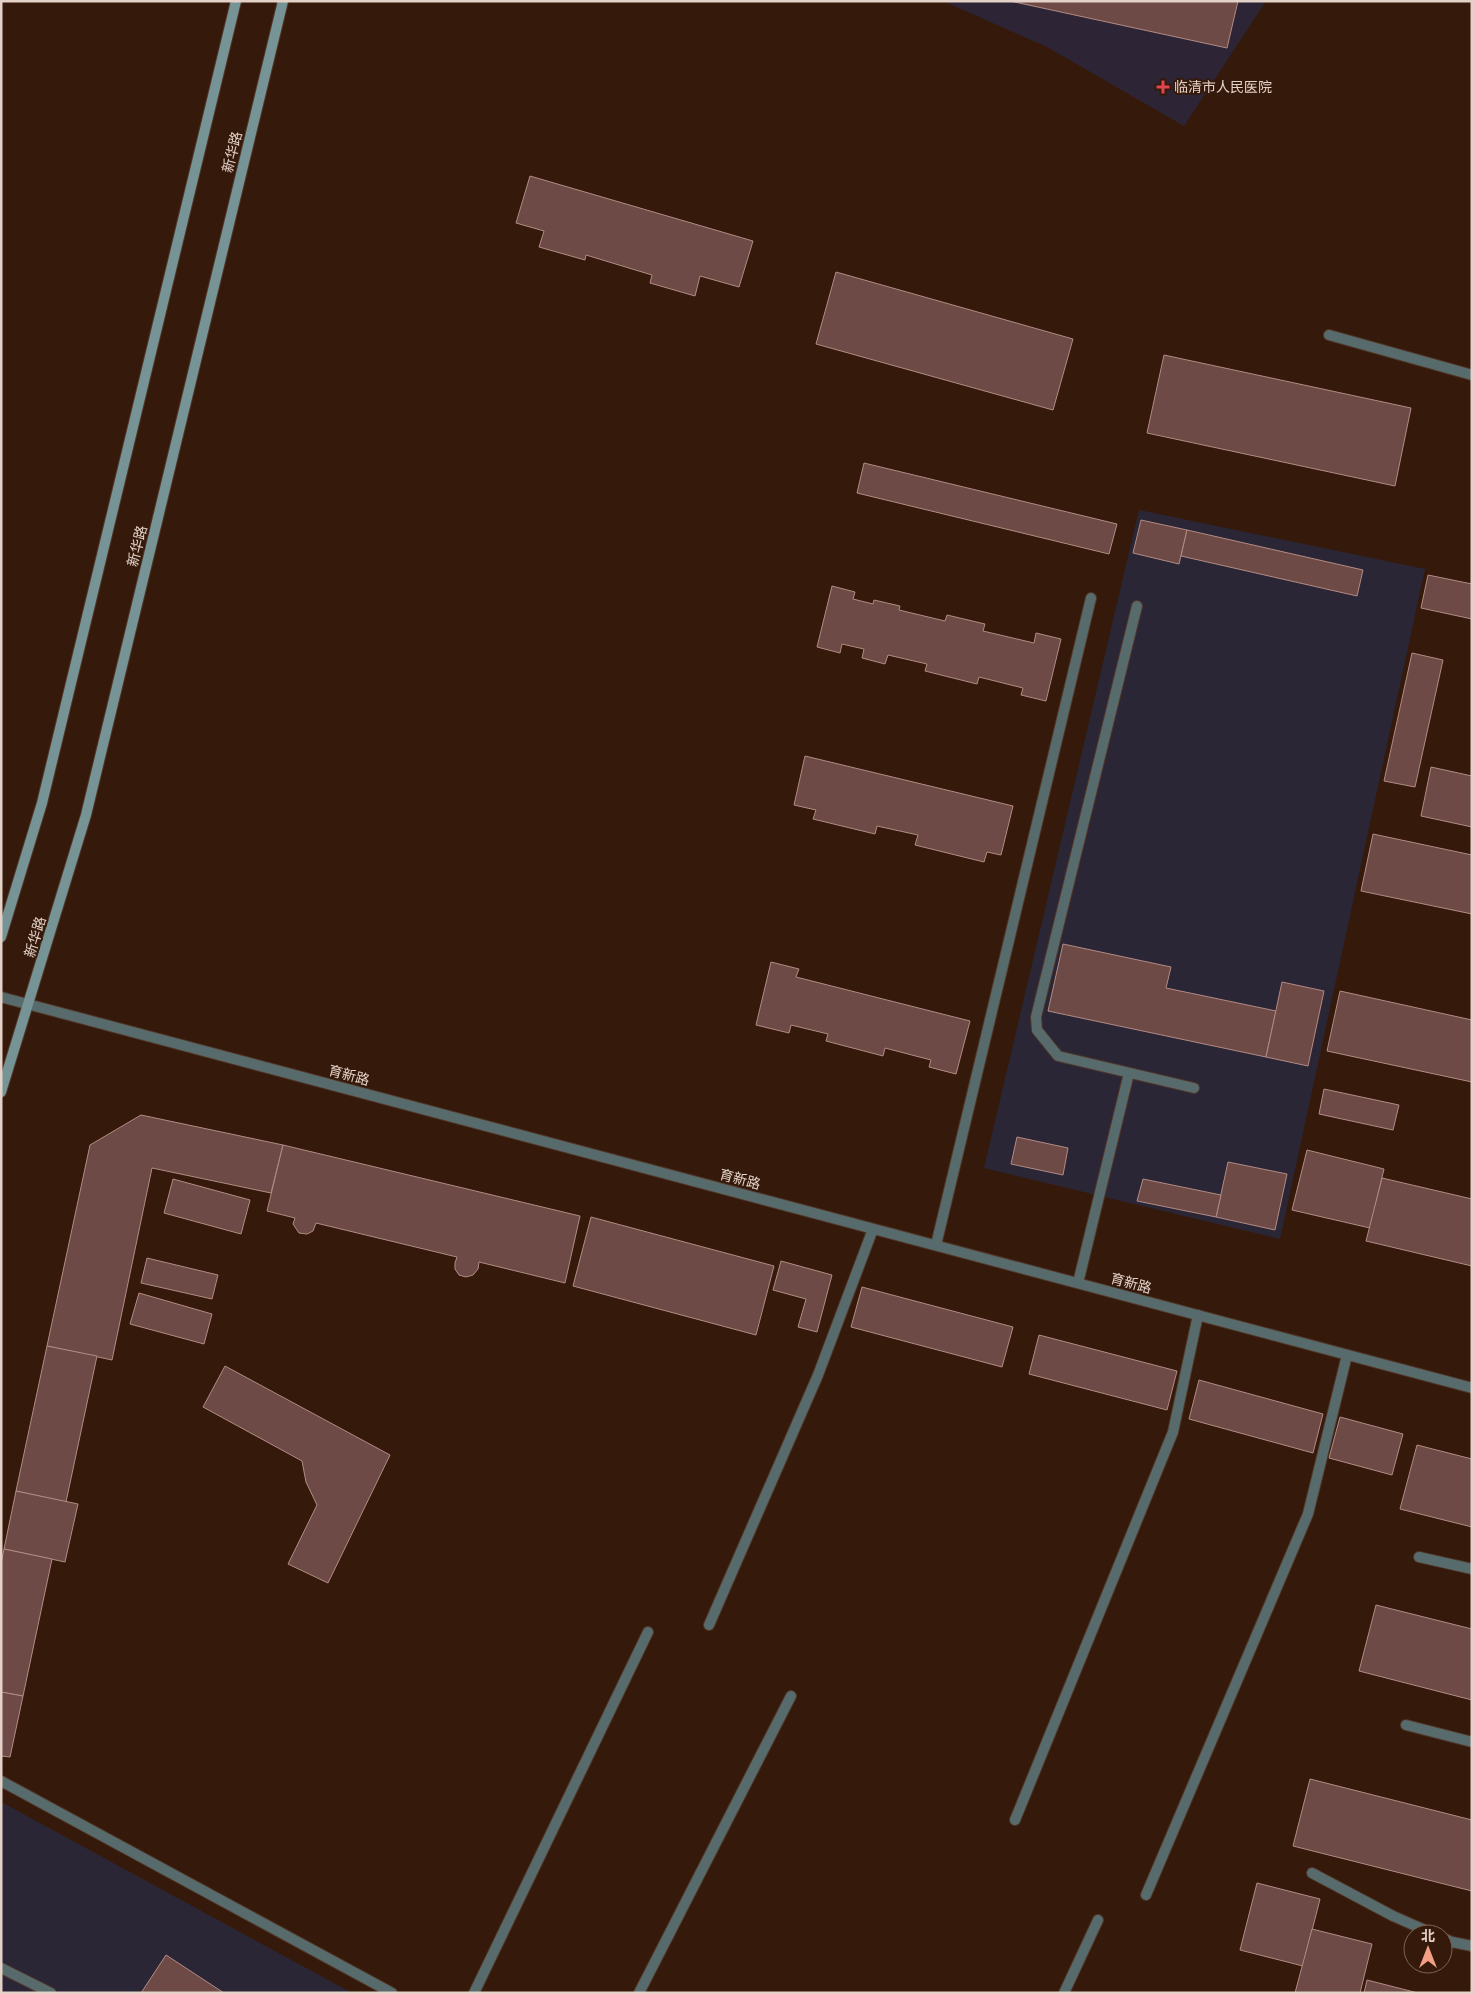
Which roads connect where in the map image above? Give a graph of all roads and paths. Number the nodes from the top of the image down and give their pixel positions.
1 (236, 1) edge
2 (283, 1) edge
3 (1329, 335) dead end
4 (1472, 375) edge
5 (1091, 598) dead end
6 (1136, 606) dead end
7 (1, 937) edge
8 (1, 997) edge
9 (28, 1004) junction
10 (1129, 1073) junction
11 (1194, 1088) dead end
12 (1, 1092) edge
13 (873, 1229) junction
14 (936, 1246) junction
15 (1078, 1283) junction
16 (1198, 1315) junction
17 (1347, 1355) junction
18 (1472, 1388) edge
19 (1419, 1557) dead end
20 (1472, 1569) edge
21 (709, 1625) dead end
22 (648, 1632) dead end
23 (791, 1696) dead end
24 (1406, 1725) dead end
25 (1472, 1742) edge
26 (1, 1781) edge
27 (1015, 1820) dead end
28 (1312, 1873) dead end
29 (1146, 1895) dead end
30 (1098, 1920) dead end
31 (1411, 1924) edge
32 (1453, 1942) edge
33 (1472, 1946) edge
34 (1, 1968) edge
35 (51, 1993) edge
36 (392, 1993) edge
37 (474, 1993) edge
38 (639, 1993) edge
39 (1064, 1993) edge

1 - 7 main road
2 - 9 main road, 新华路
3 - 4 street
5 - 14 street
6 - 10 street
8 - 9 street, 育新路
9 - 12 main road, 新华路
9 - 13 street, 育新路
10 - 11 street
10 - 15 street
13 - 14 street, 育新路
13 - 21 street
14 - 15 street, 育新路
15 - 16 street, 育新路
16 - 17 street, 育新路
16 - 27 street
17 - 18 street, 育新路
17 - 29 street
19 - 20 street
22 - 37 street
23 - 38 street
24 - 25 street
26 - 36 street
28 - 31 street
30 - 39 street
32 - 33 street
34 - 35 street

